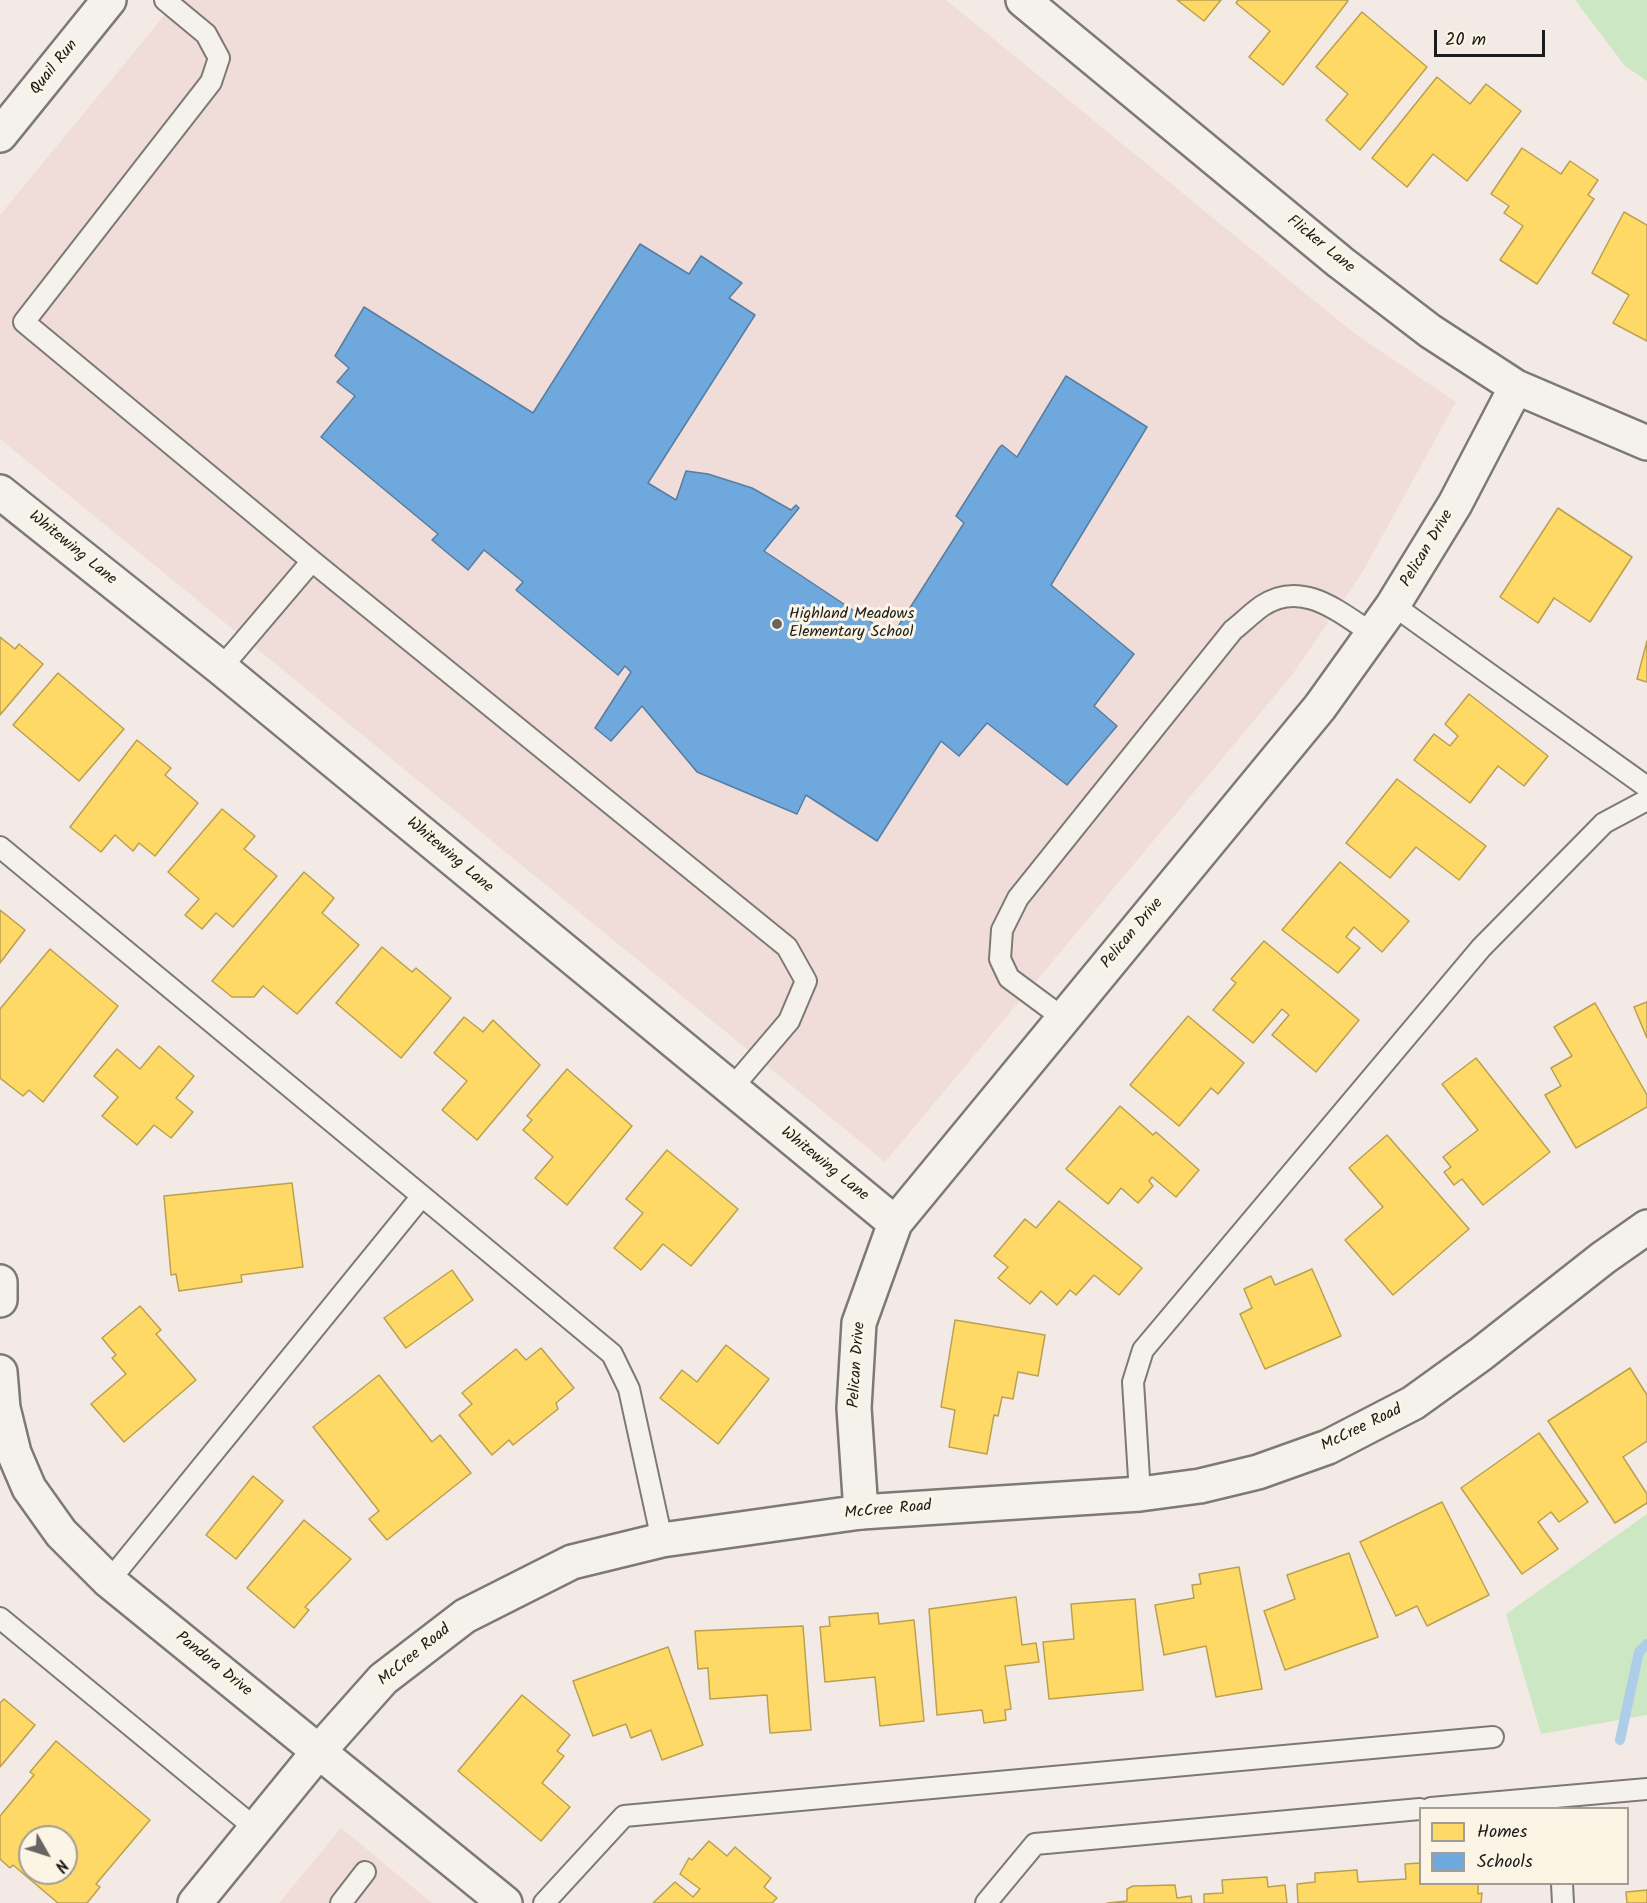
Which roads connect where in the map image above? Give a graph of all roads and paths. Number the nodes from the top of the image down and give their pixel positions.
1 (109, 0) edge
2 (165, 0) edge
3 (1023, 0) edge
4 (0, 135) edge
5 (1515, 387) junction
6 (1647, 443) edge
7 (0, 492) edge
8 (312, 561) junction
9 (1393, 605) junction
10 (1373, 634) junction
11 (221, 668) junction
12 (1647, 787) edge
13 (1647, 800) edge
14 (0, 847) edge
15 (1063, 1018) junction
16 (731, 1089) junction
17 (422, 1196) junction
18 (895, 1223) junction
19 (1647, 1227) edge
20 (0, 1282) edge
21 (0, 1300) edge
22 (0, 1372) edge
23 (8, 1461) edge
24 (1140, 1494) junction
25 (861, 1512) junction
26 (662, 1540) junction
27 (108, 1581) junction
28 (0, 1618) edge
29 (1493, 1737) dead end
30 (319, 1751) junction
31 (1647, 1789) edge
32 (1555, 1803) edge
33 (1472, 1807) edge
34 (1419, 1809) edge
35 (255, 1828) junction
36 (365, 1872) dead end
37 (1562, 1885) edge
38 (195, 1903) edge
39 (341, 1903) edge
40 (505, 1903) edge
41 (543, 1903) edge
42 (986, 1903) edge
43 (1563, 1903) edge

1 - 4 street, Quail Run
2 - 8 lane
3 - 5 street, Flicker Lane
5 - 6 street, Flicker Lane
5 - 9 street, Pelican Drive
7 - 11 street, Whitewing Lane
8 - 11 lane
8 - 16 lane
9 - 10 street, Pelican Drive
9 - 12 lane
10 - 15 street, Pelican Drive
10 - 15 lane
11 - 16 street, Whitewing Lane
13 - 24 lane
14 - 17 lane
15 - 18 street, Pelican Drive
16 - 18 street, Whitewing Lane
17 - 26 lane
17 - 27 lane
18 - 25 street, Pelican Drive
19 - 24 street, McCree Road
20 - 21 street
22 - 23 street, Pandora Drive
23 - 27 street, Pandora Drive
24 - 25 street, McCree Road
25 - 26 street, McCree Road
26 - 30 street, McCree Road
27 - 30 street, Pandora Drive
28 - 35 lane
29 - 41 lane
30 - 35 street, McCree Road
30 - 40 street, Pandora Drive
31 - 32 lane
32 - 33 lane
34 - 42 lane
35 - 38 street, McCree Road
36 - 39 lane
37 - 43 lane

